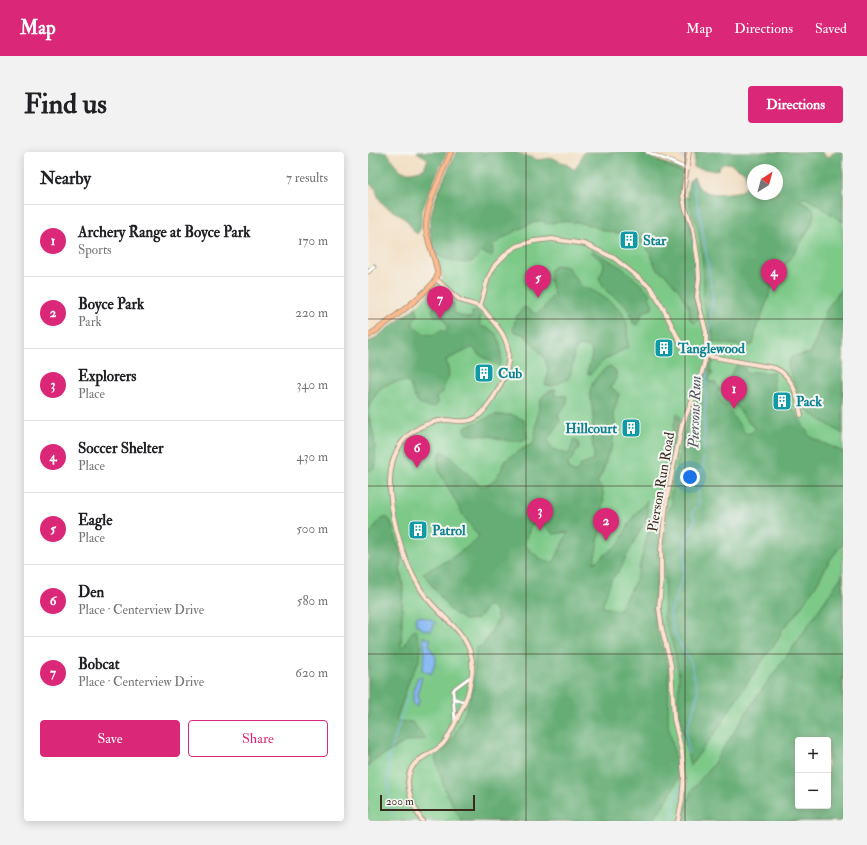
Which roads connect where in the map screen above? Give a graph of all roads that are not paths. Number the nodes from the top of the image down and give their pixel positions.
1 (451, 152) edge
2 (647, 152) edge
3 (689, 152) edge
4 (688, 168) junction
5 (374, 267) dead end
6 (368, 272) edge
7 (436, 280) junction
8 (480, 307) junction
9 (368, 336) edge
10 (706, 356) junction
11 (802, 415) dead end
12 (470, 677) junction
13 (453, 698) junction
14 (464, 701) junction
15 (455, 722) junction
16 (422, 821) edge
17 (678, 821) edge

1 - 7 main road
2 - 4 street
3 - 4 street, Pierson Run Road
4 - 10 street, Pierson Run Road
5 - 6 street
7 - 8 street
7 - 9 main road
8 - 10 street
8 - 12 street
10 - 11 street
10 - 17 street, Pierson Run Road
12 - 13 street
12 - 14 street
13 - 14 street
13 - 15 street
14 - 15 street
15 - 16 street

